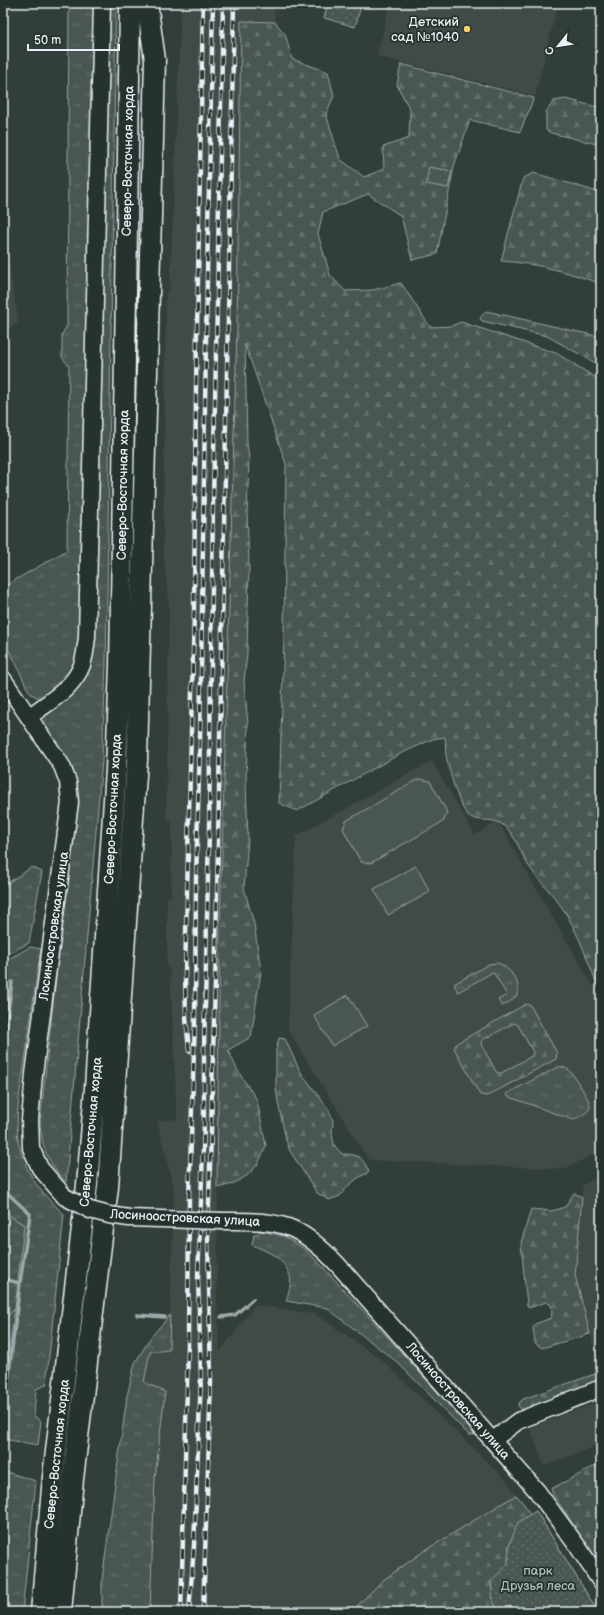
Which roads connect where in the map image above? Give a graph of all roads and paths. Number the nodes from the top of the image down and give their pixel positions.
1 (102, 3) edge
2 (130, 3) edge
3 (147, 3) edge
4 (155, 3) edge
5 (154, 60) junction
6 (3, 679) edge
7 (29, 716) junction
8 (601, 1388) edge
9 (493, 1440) junction
10 (601, 1582) edge
11 (41, 1612) edge
12 (61, 1612) edge

1 - 7 street
2 - 11 main road, Северо-Восточная хорда
3 - 5 main road, Северо-Восточная хорда
4 - 5 street, Северо-Восточная хорда
5 - 12 main road, Северо-Восточная хорда
6 - 7 street, Лосиноостровская улица
7 - 9 street, Лосиноостровская улица, bridge
8 - 9 street
9 - 10 street, Лосиноостровская улица

